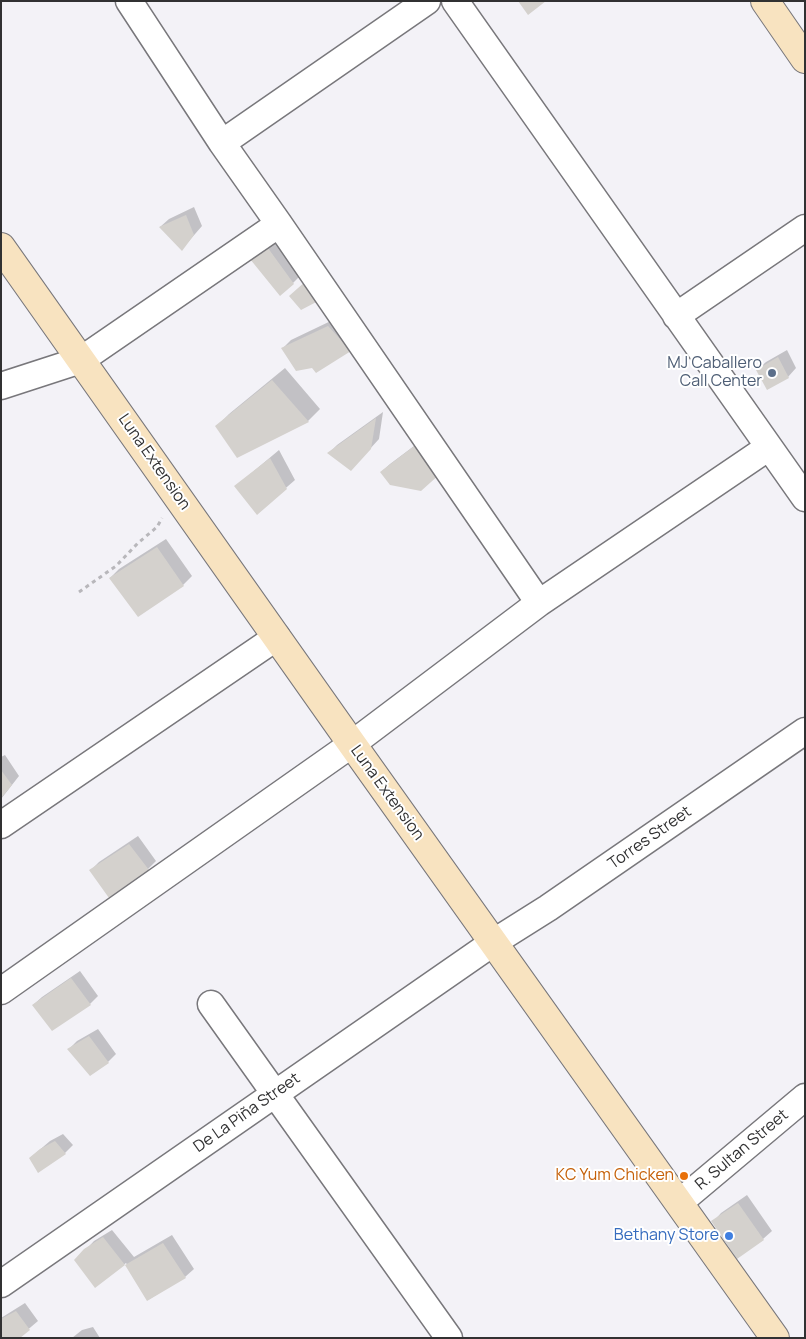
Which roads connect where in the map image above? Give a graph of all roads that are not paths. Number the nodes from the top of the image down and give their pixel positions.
1 (130, 1) edge
2 (427, 1) edge
3 (455, 1) edge
4 (765, 1) edge
5 (805, 59) edge
6 (222, 143) junction
7 (279, 224) junction
8 (805, 228) edge
9 (1, 247) edge
10 (676, 316) junction
11 (81, 360) junction
12 (1, 386) edge
13 (769, 447) junction
14 (805, 498) edge
15 (539, 603) junction
16 (277, 637) junction
17 (805, 731) edge
18 (352, 744) junction
19 (1, 825) edge
20 (494, 942) junction
21 (1, 991) edge
22 (211, 1004) dead end
23 (275, 1094) junction
24 (805, 1097) edge
25 (680, 1202) junction
26 (1, 1284) edge
27 (448, 1338) edge
28 (775, 1338) edge

1 - 6 street
2 - 6 street
3 - 10 street
4 - 5 street
6 - 7 street
7 - 11 street
7 - 15 street
8 - 10 street
9 - 11 street, Luna Extension
10 - 13 street
11 - 12 street
11 - 16 street, Luna Extension
13 - 14 street
13 - 15 street
15 - 18 street
16 - 18 street, Luna Extension
16 - 19 street
17 - 20 street, Torres Street
18 - 20 street, Luna Extension
18 - 21 street
20 - 23 street, De La Piña Street
20 - 25 street, Luna Extension
22 - 23 street
23 - 26 street, De La Piña Street
23 - 27 street
24 - 25 street, R. Sultan Street
25 - 28 street, Luna Extension

